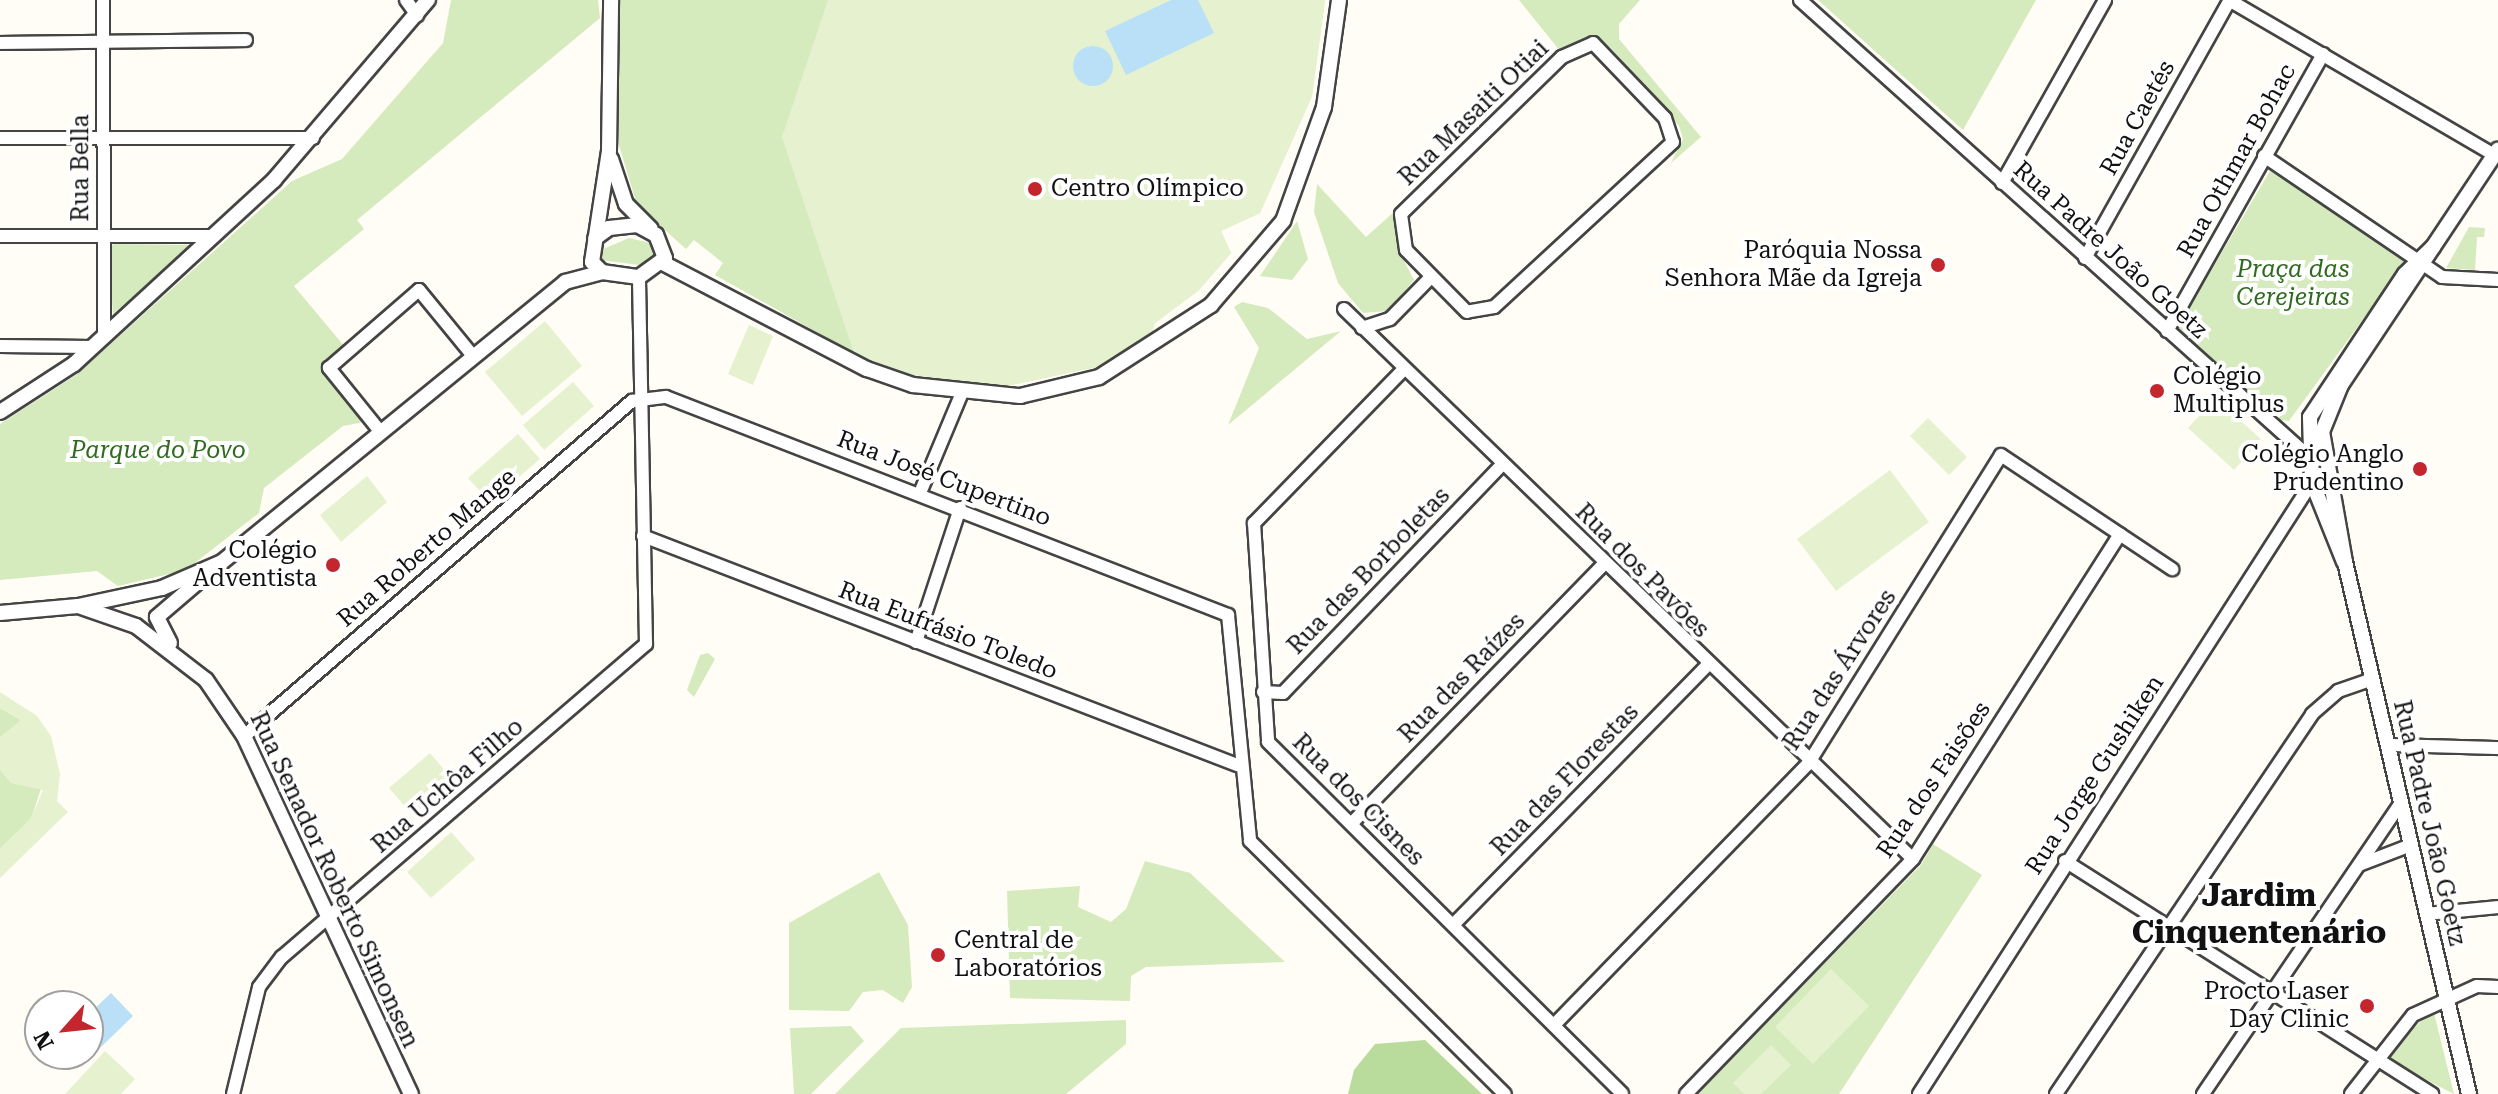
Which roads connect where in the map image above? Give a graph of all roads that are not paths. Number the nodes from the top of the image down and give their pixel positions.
1 (103, 0) edge
2 (406, 0) edge
3 (428, 0) edge
4 (611, 0) edge
5 (1339, 0) edge
6 (1800, 0) edge
7 (2105, 0) edge
8 (2230, 0) edge
9 (417, 15) junction
10 (246, 40) dead end
11 (0, 43) edge
12 (103, 43) junction
13 (2323, 54) junction
14 (0, 138) edge
15 (103, 138) junction
16 (313, 138) junction
17 (609, 151) junction
18 (2496, 152) edge
19 (2264, 156) junction
20 (2002, 183) junction
21 (656, 235) junction
22 (0, 236) edge
23 (214, 236) junction
24 (103, 237) junction
25 (595, 238) junction
26 (2085, 258) junction
27 (2421, 262) junction
28 (663, 263) junction
29 (602, 272) junction
30 (639, 277) junction
31 (1431, 277) junction
32 (2498, 280) edge
33 (1344, 309) dead end
34 (1362, 328) junction
35 (2167, 331) junction
36 (98, 342) junction
37 (0, 346) edge
38 (473, 356) junction
39 (1403, 370) junction
40 (961, 395) junction
41 (641, 397) junction
42 (0, 412) edge
43 (379, 430) junction
44 (2308, 456) junction
45 (1502, 465) junction
46 (2312, 482) junction
47 (920, 493) junction
48 (960, 508) junction
49 (2120, 534) junction
50 (643, 536) junction
51 (222, 562) junction
52 (2345, 562) junction
53 (1604, 564) junction
54 (2172, 569) dead end
55 (78, 606) junction
56 (0, 613) edge
57 (916, 642) junction
58 (178, 651) junction
59 (1707, 666) junction
60 (2372, 679) junction
61 (1263, 692) junction
62 (244, 736) junction
63 (2389, 745) junction
64 (2498, 748) edge
65 (1808, 764) junction
66 (1237, 765) junction
67 (2401, 803) junction
68 (1352, 823) junction
69 (2411, 845) junction
70 (1913, 859) junction
71 (2065, 861) junction
72 (2356, 867) junction
73 (2498, 907) edge
74 (2427, 914) junction
75 (328, 918) junction
76 (1453, 925) junction
77 (2166, 926) junction
78 (2498, 987) edge
79 (2269, 990) junction
80 (2447, 997) junction
81 (1554, 1025) junction
82 (2375, 1057) junction
83 (233, 1094) edge
84 (411, 1094) edge
85 (1505, 1094) edge
86 (1622, 1094) edge
87 (1686, 1094) edge
88 (1919, 1094) edge
89 (2056, 1094) edge
90 (2203, 1094) edge
91 (2351, 1094) edge
92 (2432, 1094) edge
93 (2469, 1094) edge

1 - 12 street, Rua Bella
2 - 9 street
3 - 9 street
4 - 17 street
5 - 40 street
6 - 20 street, Rua Padre João Goetz
7 - 20 street
8 - 13 street
8 - 26 street, Rua Caetés
9 - 16 street
10 - 12 street
11 - 12 street
12 - 15 street, Rua Bella
13 - 18 street
13 - 19 street, Rua Othmar Bohac
14 - 15 street
15 - 16 street
15 - 24 street, Rua Bella
16 - 23 street
17 - 21 street
17 - 25 street
18 - 27 street
19 - 27 street
19 - 35 street, Rua Othmar Bohac
20 - 26 street, Rua Padre João Goetz
21 - 25 street
21 - 28 street
22 - 24 street
23 - 24 street
23 - 36 street
24 - 36 street, Rua Bella
25 - 29 street
26 - 35 street, Rua Padre João Goetz
27 - 32 street
27 - 44 street
27 - 52 street, Rua Padre João Goetz
28 - 30 street
28 - 40 street
29 - 30 street
29 - 38 street
30 - 41 street
31 - 31 street, Rua Masaiti Otiai
31 - 34 street
33 - 34 street, Rua dos Pavões
34 - 39 street, Rua dos Pavões
35 - 44 street, Rua Padre João Goetz
36 - 37 street
36 - 42 street
38 - 43 street
38 - 43 street
39 - 45 street, Rua dos Pavões
39 - 61 street, Rua dos Cisnes
40 - 47 street
41 - 47 street, Rua José Cupertino
41 - 50 street
41 - 62 street, Rua Roberto Mange
43 - 51 street
44 - 46 street, Rua Padre João Goetz
45 - 53 street, Rua dos Pavões
45 - 61 street, Rua das Borboletas
46 - 52 street, Rua Padre João Goetz
46 - 71 street, Rua Jorge Gushiken
47 - 48 street, Rua José Cupertino
48 - 57 street
48 - 66 street, Rua José Cupertino
49 - 54 street
49 - 65 street, Rua das Árvores
49 - 70 street, Rua dos Faisões
50 - 57 street, Rua Eufrásio Toledo
50 - 75 street, Rua Uchôa Filho
51 - 55 street
51 - 58 street
52 - 60 street, Rua Padre João Goetz
53 - 59 street, Rua dos Pavões
53 - 68 street, Rua das Raízes
55 - 56 street, Rua Senador Roberto Simonsen
55 - 58 street, Rua Senador Roberto Simonsen
57 - 66 street, Rua Eufrásio Toledo
58 - 62 street, Rua Senador Roberto Simonsen
59 - 65 street, Rua dos Pavões
59 - 76 street, Rua das Florestas
60 - 63 street, Rua Padre João Goetz
60 - 77 street
61 - 68 street, Rua dos Cisnes
62 - 75 street, Rua Senador Roberto Simonsen
63 - 64 street
63 - 67 street, Rua Padre João Goetz
65 - 70 street, Rua dos Pavões
65 - 81 street, Rua das Árvores
66 - 85 street
67 - 69 street, Rua Padre João Goetz
67 - 72 street
68 - 76 street, Rua dos Cisnes
69 - 72 street
69 - 74 street, Rua Padre João Goetz
70 - 87 street, Rua dos Faisões
71 - 77 street
71 - 88 street, Rua Jorge Gushiken
72 - 79 street
73 - 74 street
74 - 80 street, Rua Padre João Goetz
75 - 83 street, Rua Uchôa Filho
75 - 84 street, Rua Senador Roberto Simonsen
76 - 81 street, Rua dos Cisnes
77 - 79 street
77 - 89 street
78 - 80 street
79 - 82 street
79 - 90 street
80 - 82 street
80 - 93 street, Rua Padre João Goetz
81 - 86 street, Rua dos Cisnes
82 - 91 street
82 - 92 street

